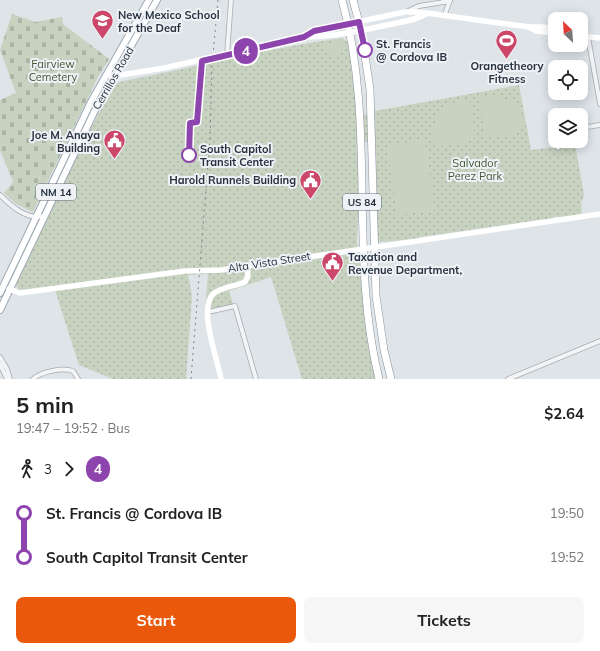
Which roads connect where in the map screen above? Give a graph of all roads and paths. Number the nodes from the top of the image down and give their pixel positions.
1 (149, 0) edge
2 (157, 0) edge
3 (230, 0) edge
4 (342, 0) edge
5 (353, 0) edge
6 (450, 0) edge
7 (148, 9) junction
8 (405, 12) junction
9 (426, 14) junction
10 (445, 14) junction
11 (359, 22) junction
12 (348, 24) junction
13 (548, 29) edge
14 (361, 30) junction
15 (350, 32) junction
16 (304, 37) junction
17 (588, 37) joint
18 (600, 38) edge
19 (227, 55) junction
20 (107, 74) junction
21 (114, 76) junction
22 (600, 104) edge
23 (600, 125) edge
24 (588, 127) edge
25 (0, 195) edge
26 (600, 214) edge
27 (44, 216) junction
28 (36, 218) junction
29 (374, 248) junction
30 (363, 249) junction
31 (247, 266) junction
32 (9, 289) junction
33 (0, 293) edge
34 (0, 310) edge
35 (208, 312) junction
36 (600, 341) edge
37 (0, 357) edge
38 (0, 364) edge
39 (7, 379) edge
40 (10, 379) edge
41 (33, 379) edge
42 (78, 379) edge
43 (222, 379) edge
44 (256, 379) edge
45 (379, 379) edge
46 (390, 379) edge
47 (508, 379) edge

1 - 7 main road, Cerrillos Road / NM 14
2 - 7 main road, Cerrillos Road / NM 14
3 - 19 street
4 - 12 highway, US 84
5 - 11 highway, US 84
6 - 8 street
6 - 10 street
7 - 20 main road, Cerrillos Road / NM 14
7 - 21 main road, Cerrillos Road / NM 14
8 - 9 street
8 - 11 street
9 - 10 street
9 - 14 street
10 - 13 street
11 - 12 street
11 - 14 highway, US 84
12 - 15 highway, US 84
12 - 16 street
14 - 15 street
14 - 29 highway, US 84
15 - 16 street
15 - 30 highway, US 84
16 - 19 street
17 - 18 street
17 - 22 street
19 - 21 street
20 - 21 street
20 - 28 main road, Cerrillos Road / NM 14
21 - 27 main road, Cerrillos Road / NM 14
23 - 24 street
25 - 28 street
26 - 29 street, Alta Vista Street
27 - 28 street
27 - 32 main road, Cerrillos Road / NM 14
28 - 33 main road, Cerrillos Road / NM 14
29 - 30 street, Alta Vista Street
29 - 46 highway, US 84
30 - 31 street, Alta Vista Street
30 - 45 highway, US 84
31 - 32 street, Alta Vista Street
31 - 35 street
32 - 34 main road, Cerrillos Road / NM 14
35 - 43 street
35 - 44 street
36 - 47 street
37 - 40 street
38 - 39 street
41 - 42 street

